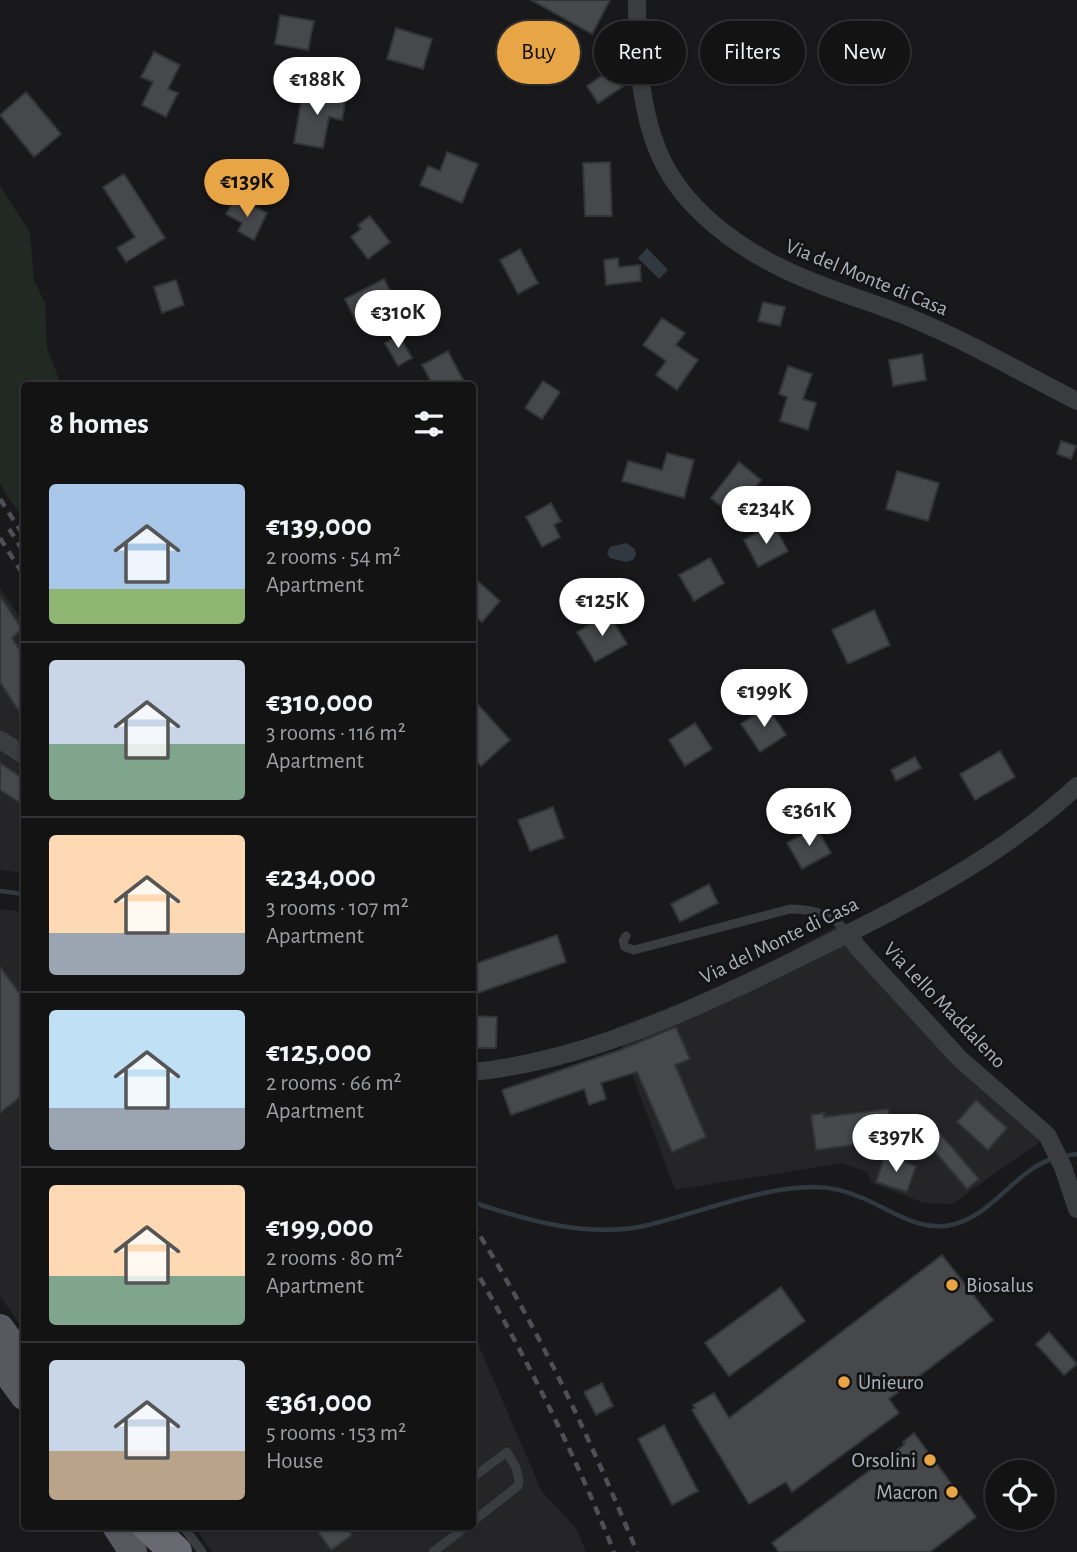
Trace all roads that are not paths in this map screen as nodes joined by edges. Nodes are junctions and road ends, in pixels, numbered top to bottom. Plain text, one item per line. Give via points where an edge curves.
1 (637, 0) edge
2 (1077, 401) edge
3 (0, 740) edge
4 (21, 753) edge
5 (1077, 786) edge
6 (848, 934) junction
7 (626, 936) dead end
8 (476, 1071) edge
9 (1077, 1209) edge
10 (0, 1328) edge
11 (21, 1357) edge
12 (0, 1363) edge
13 (21, 1392) edge
14 (476, 1475) edge
15 (476, 1516) edge
16 (119, 1530) edge
17 (145, 1530) edge
18 (152, 1530) edge
19 (186, 1530) edge
20 (462, 1530) edge
21 (133, 1552) edge
22 (159, 1552) edge
23 (176, 1552) edge
24 (202, 1552) edge
25 (433, 1552) edge

1 - 2 street, Via del Monte di Casa via 642,84 655,144 674,180 708,219 778,267 925,324
3 - 4 street
5 - 6 street, Via del Monte di Casa via 993,850
6 - 7 lane via 831,918 790,909 634,950 625,947
6 - 8 street, Via del Monte di Casa via 745,985 605,1042 537,1062
6 - 9 street, Via Lello Maddaleno via 954,1053 1042,1131 1063,1167
10 - 11 main road
12 - 13 main road
14 - 15 lane via 507,1452 519,1480 518,1486
16 - 21 main road
17 - 22 main road
18 - 23 highway
19 - 24 lane
20 - 25 lane

